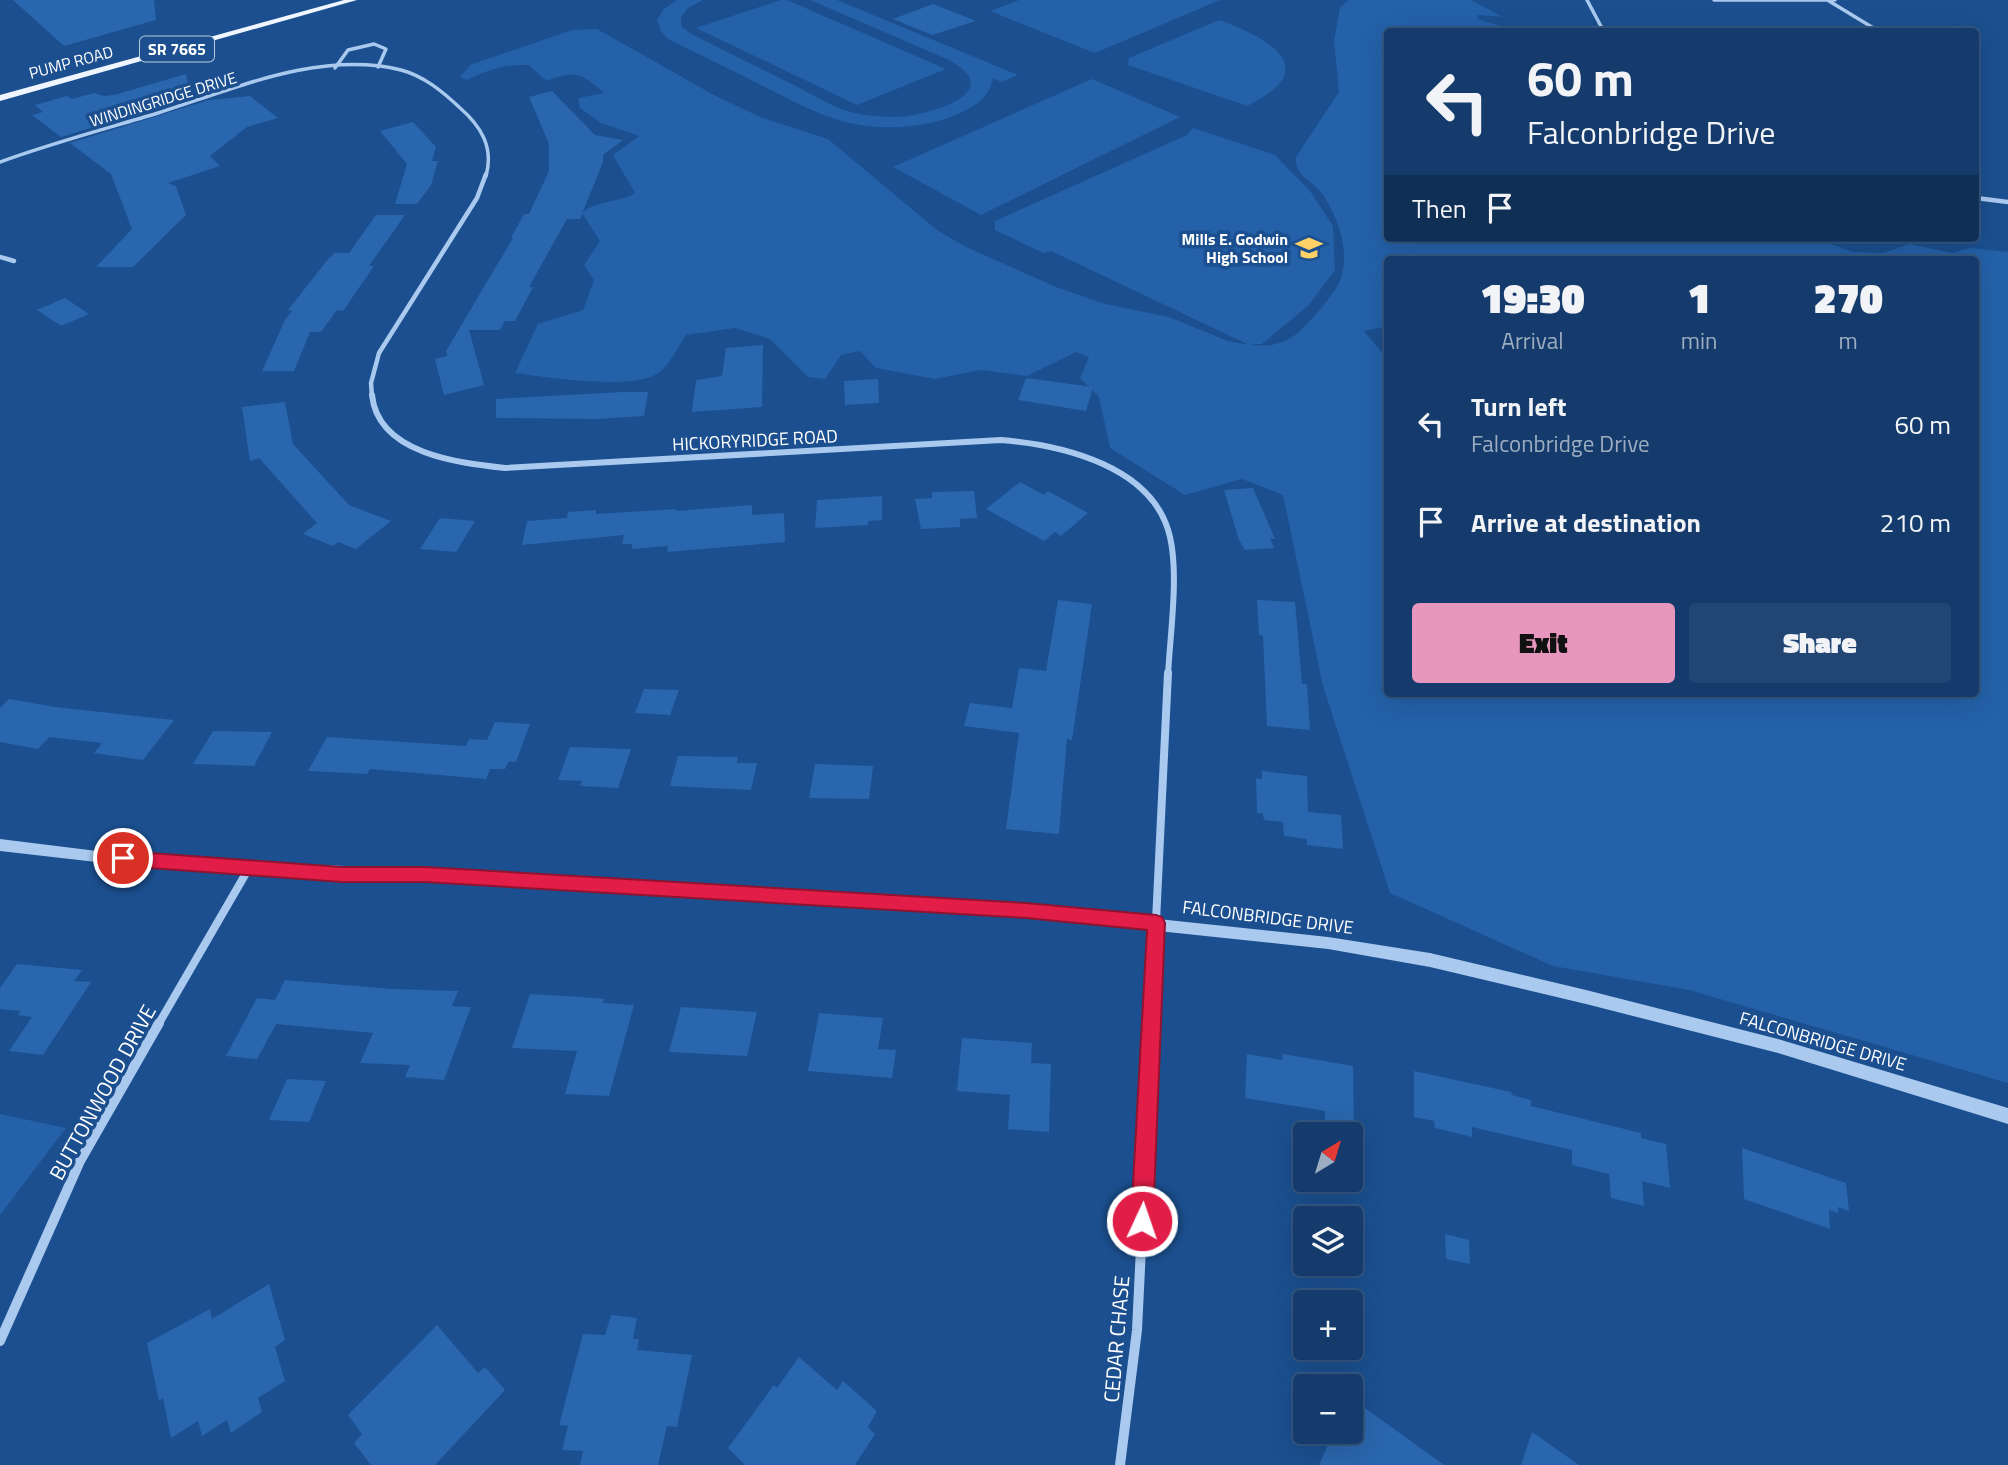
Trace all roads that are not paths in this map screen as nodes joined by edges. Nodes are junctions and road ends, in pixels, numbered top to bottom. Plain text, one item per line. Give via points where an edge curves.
1 (317, 0) edge
2 (353, 0) edge
3 (1587, 0) edge
4 (1714, 0) edge
5 (1835, 0) edge
6 (1829, 1) edge
7 (1602, 28) edge
8 (1873, 28) edge
9 (356, 67) joint
10 (379, 67) junction
11 (335, 68) junction
12 (0, 87) edge
13 (0, 98) edge
14 (0, 162) edge
15 (1979, 198) edge
16 (2008, 202) edge
17 (0, 257) edge
18 (13, 261) dead end
19 (0, 845) edge
20 (249, 868) junction
21 (1156, 923) junction
22 (2008, 1116) edge
23 (0, 1340) edge
24 (1120, 1465) edge

1 - 12 main road, PUMP ROAD / SR 7665
2 - 13 main road, PUMP ROAD / SR 7665
3 - 7 street
4 - 6 street
5 - 6 street
6 - 8 street
9 - 10 street, HICKORYRIDGE ROAD
9 - 11 street, WINDINGRIDGE DRIVE
10 - 11 street via 386,50 381,45 367,45 348,50
10 - 21 street, HICKORYRIDGE ROAD via 422,78 476,121 489,143 487,177 477,198 370,373 375,412 396,437 415,449 470,465 505,468 1001,440 1078,452 1101,461 1141,488 1161,513 1171,538 1173,572
11 - 14 street, WINDINGRIDGE DRIVE via 286,75
15 - 16 street
17 - 18 street
19 - 20 street, FALCONBRIDGE DRIVE
20 - 21 street, FALCONBRIDGE DRIVE via 1026,911
20 - 23 street, BUTTONWOOD DRIVE via 80,1161
21 - 22 street, FALCONBRIDGE DRIVE via 1328,943 1443,963 1778,1046
21 - 24 street, CEDAR CHASE via 1137,1330

